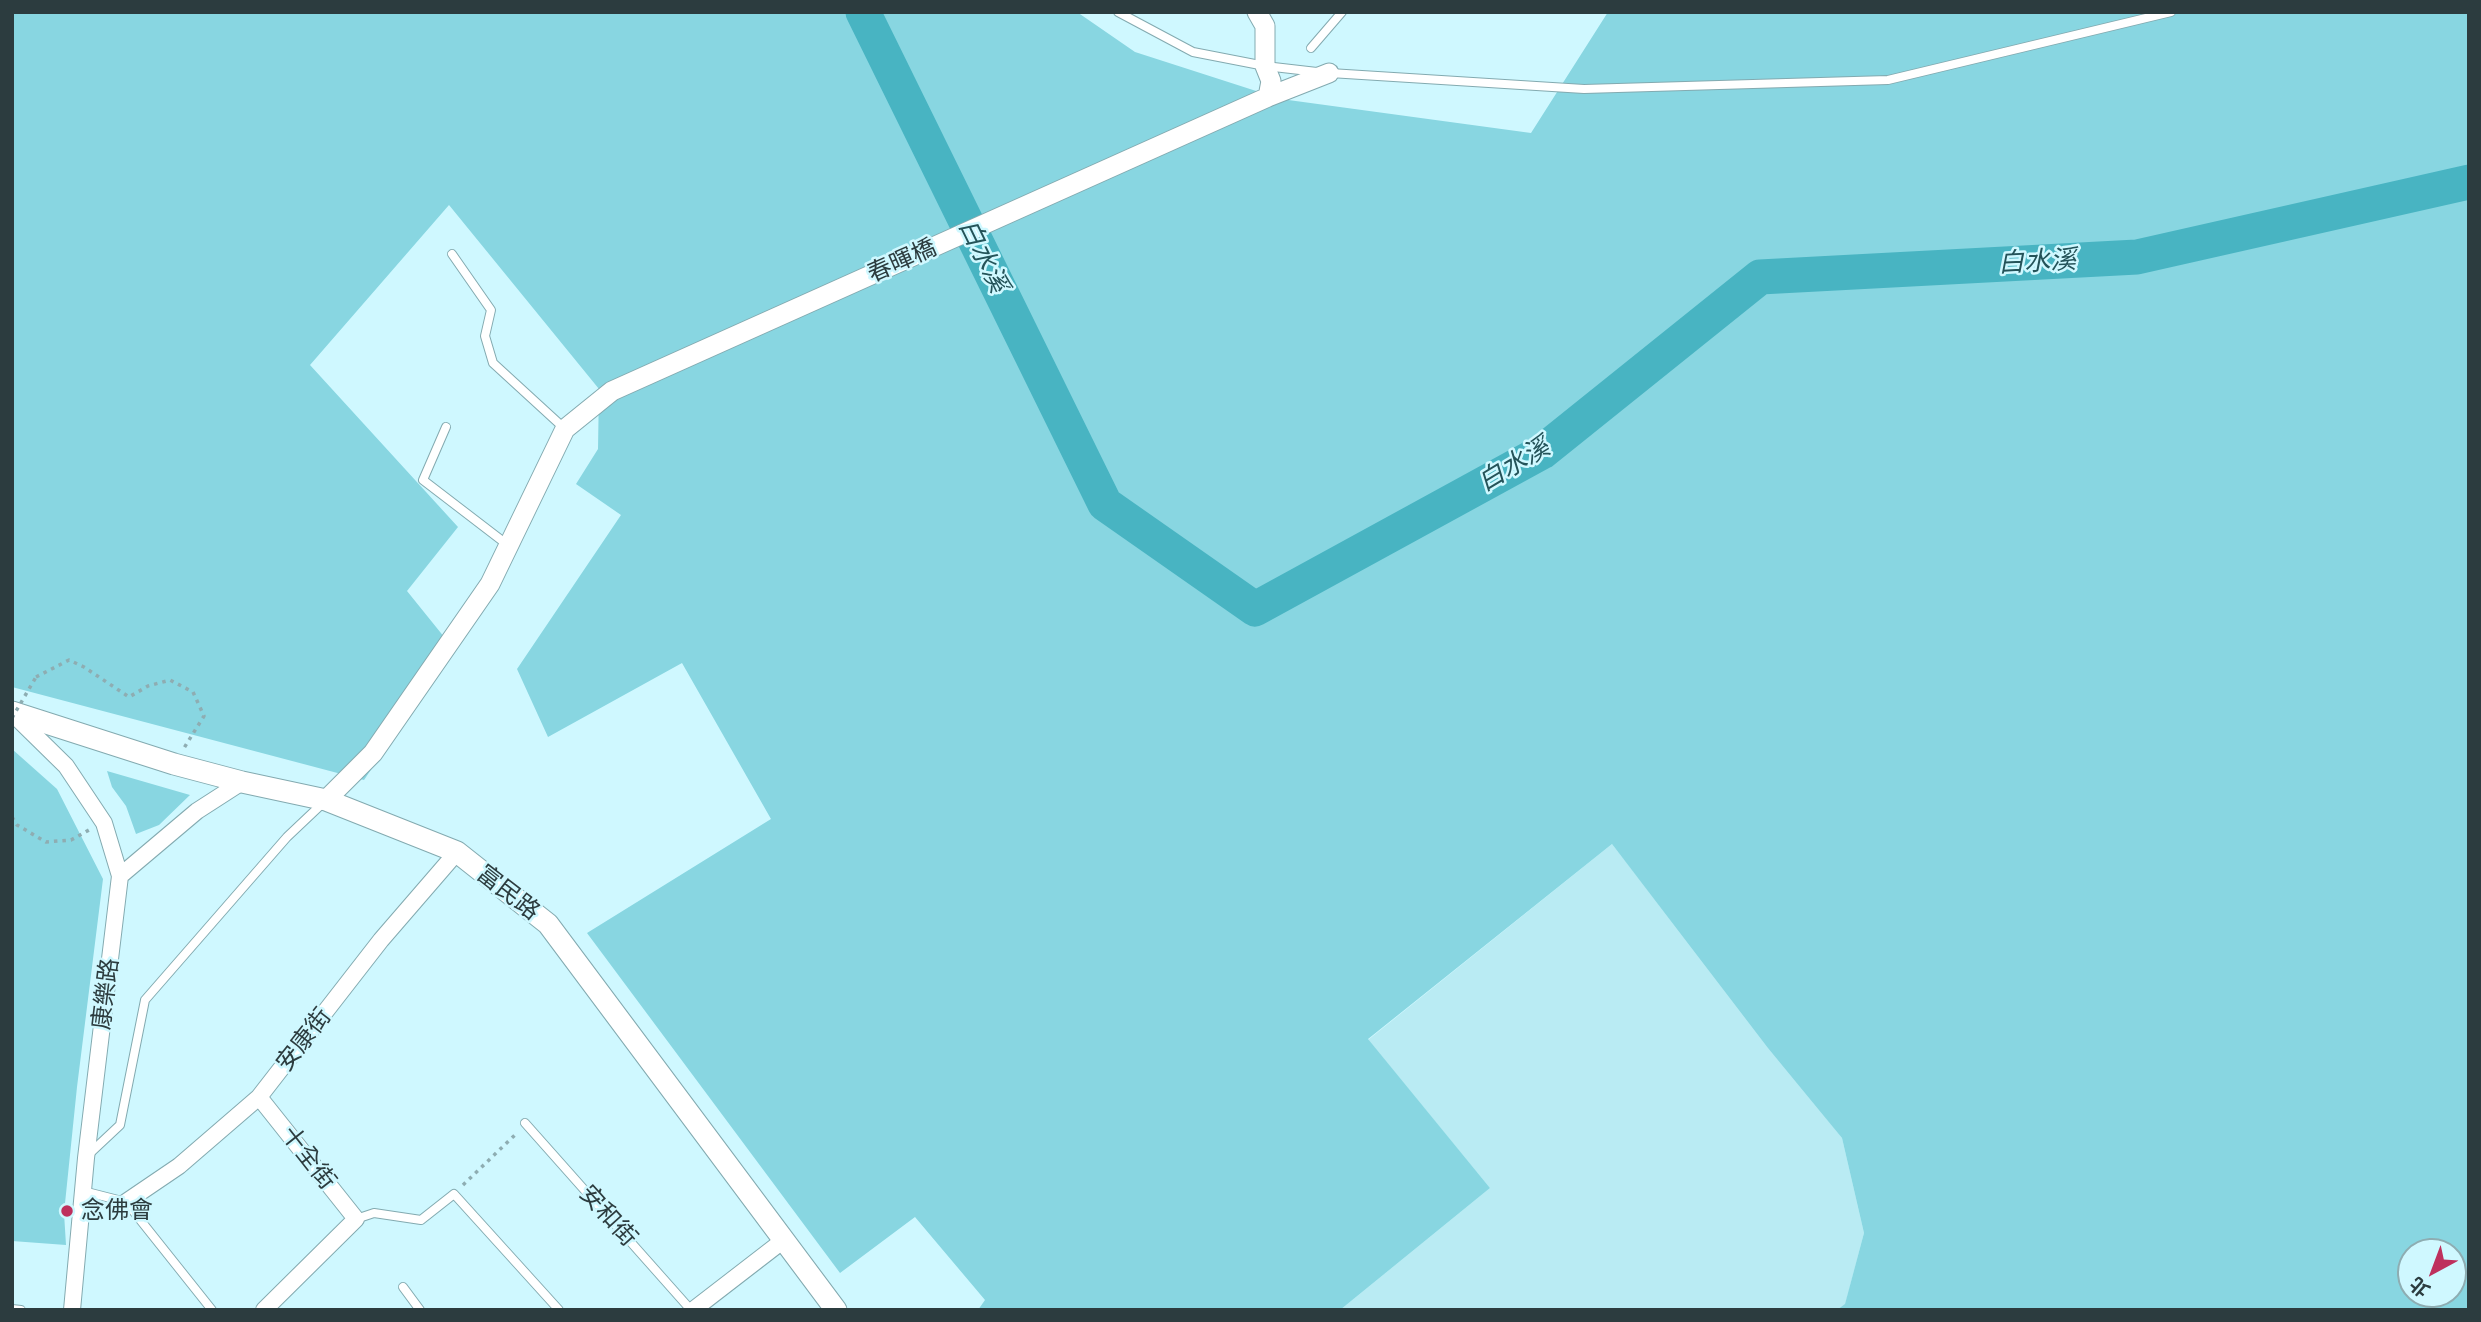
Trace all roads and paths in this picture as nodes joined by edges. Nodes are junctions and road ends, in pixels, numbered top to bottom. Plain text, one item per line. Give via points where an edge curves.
1 (1118, 12) edge
2 (1257, 12) edge
3 (1342, 12) edge
4 (2171, 12) edge
5 (1311, 48) dead end
6 (1265, 66) junction
7 (1329, 73) junction
8 (1268, 97) junction
9 (452, 254) dead end
10 (446, 427) dead end
11 (565, 429) junction
12 (509, 545) junction
13 (12, 714) edge
14 (174, 764) junction
15 (243, 782) junction
16 (326, 800) junction
17 (12, 817) edge
18 (104, 823) junction
19 (457, 852) junction
20 (120, 876) junction
21 (260, 1097) junction
22 (526, 1123) joint
23 (86, 1158) junction
24 (82, 1191) junction
25 (454, 1194) junction
26 (126, 1202) junction
27 (356, 1219) junction
28 (785, 1239) junction
29 (403, 1287) dead end
30 (12, 1308) edge
31 (21, 1310) edge
32 (72, 1310) edge
33 (212, 1310) edge
34 (264, 1310) edge
35 (421, 1310) edge
36 (559, 1310) edge
37 (692, 1310) edge
38 (836, 1310) edge

1 - 6 lane via 1193,52
2 - 6 street via 1265,26
3 - 5 lane
4 - 7 lane via 1888,80 1584,89
6 - 7 lane
6 - 8 street via 1271,81
7 - 8 street, 春暉橋
8 - 11 street, 春暉橋 via 612,391
9 - 11 lane via 491,310 485,336 493,363
10 - 12 lane via 423,480
11 - 12 street
12 - 16 street via 490,584 373,752
13 - 14 main road, 富民路
13 - 14 path, bridge via 36,677 69,660 129,697 170,680 193,692 204,716
13 - 18 street, 康樂路 via 66,766
14 - 15 main road, 富民路
15 - 16 main road, 富民路
15 - 20 street via 197,811
16 - 19 main road, 富民路
16 - 23 lane via 288,836 145,1000 120,1125
17 - 18 path via 16,825 46,842 71,839
18 - 20 street, 康樂路
19 - 21 street, 安康街 via 381,940
19 - 28 main road, 富民路 via 548,924
20 - 23 street, 康樂路
21 - 26 street, 安康街 via 179,1166
21 - 27 street, 十全街
22 - 25 path
22 - 37 lane, 安和街
23 - 24 street, 康樂路
24 - 26 lane
24 - 32 street, 康樂路
25 - 27 lane via 421,1220 374,1213
25 - 36 lane
26 - 33 lane
27 - 34 street
28 - 37 street
28 - 38 main road, 富民路
29 - 35 lane
30 - 31 lane

